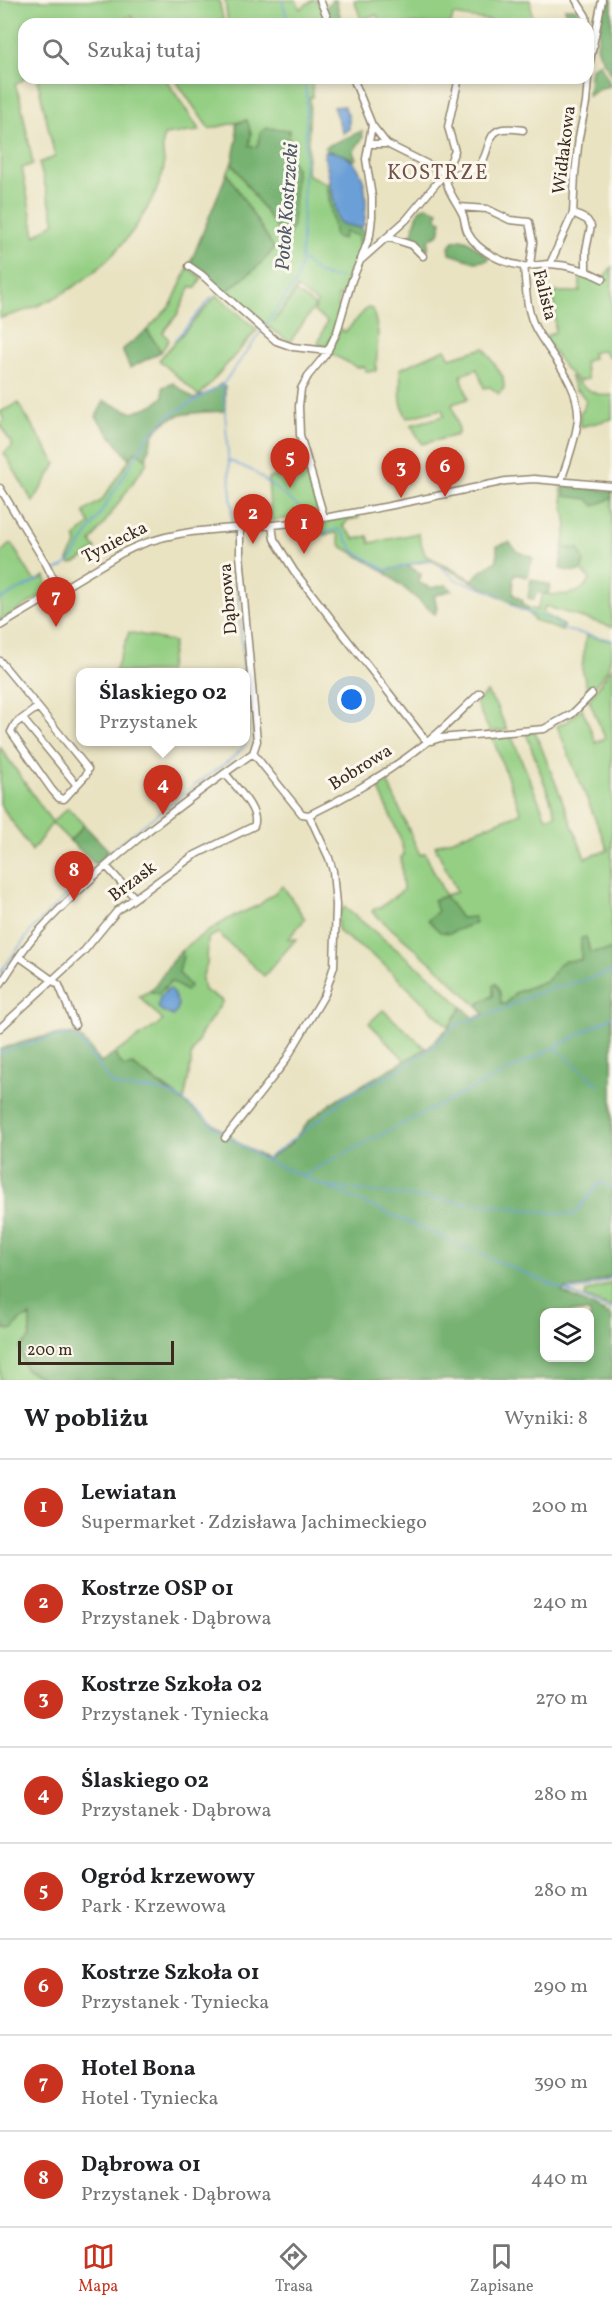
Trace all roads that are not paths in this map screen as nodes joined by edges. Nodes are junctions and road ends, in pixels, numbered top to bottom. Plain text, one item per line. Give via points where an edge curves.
1 (320, 0) edge
2 (576, 0) edge
3 (602, 0) edge
4 (328, 18) edge
5 (586, 18) edge
6 (595, 46) joint
7 (594, 49) edge
8 (355, 84) edge
9 (458, 84) edge
10 (588, 84) edge
11 (372, 125) junction
12 (523, 130) dead end
13 (369, 144) junction
14 (387, 144) junction
15 (445, 173) junction
16 (459, 207) junction
17 (573, 213) junction
18 (387, 237) junction
19 (423, 256) dead end
20 (360, 261) junction
21 (550, 264) junction
22 (189, 266) dead end
23 (527, 266) junction
24 (586, 270) junction
25 (603, 279) dead end
26 (328, 351) junction
27 (561, 482) junction
28 (612, 486) edge
29 (0, 488) edge
30 (324, 517) junction
31 (272, 525) junction
32 (234, 528) junction
33 (59, 590) junction
34 (0, 626) edge
35 (0, 661) edge
36 (480, 693) dead end
37 (592, 694) dead end
38 (38, 707) junction
39 (23, 719) junction
40 (426, 740) junction
41 (254, 753) junction
42 (225, 773) junction
43 (76, 784) junction
44 (309, 815) junction
45 (107, 867) junction
46 (135, 898) junction
47 (20, 957) junction
48 (54, 980) junction
49 (0, 985) edge
50 (75, 1025) dead end
51 (0, 1028) edge
52 (225, 1138) dead end

1 - 4 street
2 - 5 street
3 - 6 street, Widłakowa
6 - 7 street, Widłakowa
8 - 11 street
9 - 15 street via 448,127 455,150
10 - 17 street, Widłakowa
11 - 13 street
11 - 14 street
12 - 15 street via 497,131 489,139 485,160 476,168 466,173
13 - 14 street
13 - 20 street via 366,159 372,217
14 - 15 street
15 - 16 street, Falista via 446,184
15 - 18 street
16 - 23 street, Falista via 468,234 479,247 493,256
16 - 23 street via 487,209 529,222 533,242
17 - 21 street, Widłakowa
17 - 24 street via 588,220 591,226
18 - 19 street via 412,245
18 - 20 street
20 - 26 street
21 - 23 street
21 - 24 street
22 - 26 street via 283,345
23 - 27 street, Falista via 526,291 535,327 576,399 578,420
24 - 25 street
26 - 30 street via 301,389 299,406 300,435
27 - 28 street, Tyniecka
27 - 30 street, Tyniecka via 506,481
29 - 33 street
30 - 31 street, Tyniecka
31 - 32 street, Tyniecka
31 - 40 street via 278,547 308,590
32 - 33 street, Tyniecka via 152,539
32 - 41 street, Dąbrowa via 240,555 257,741
33 - 34 street, Tyniecka
35 - 38 street
36 - 40 street, Bobrowa
37 - 40 street, Bobrowa via 555,725
38 - 39 street
38 - 43 street via 87,766 88,771
39 - 43 street
39 - 43 street via 11,732 52,790 64,799
40 - 44 street, Bobrowa via 370,783
41 - 42 street
41 - 44 street via 302,814
42 - 45 street
42 - 46 street, Brzask via 255,813 254,826 193,856
44 - 52 street via 333,871 334,966 325,994 284,1063
45 - 46 street
45 - 47 street via 36,934
46 - 48 street, Brzask
47 - 48 street
47 - 49 street
48 - 50 street
48 - 51 street, Brzask

